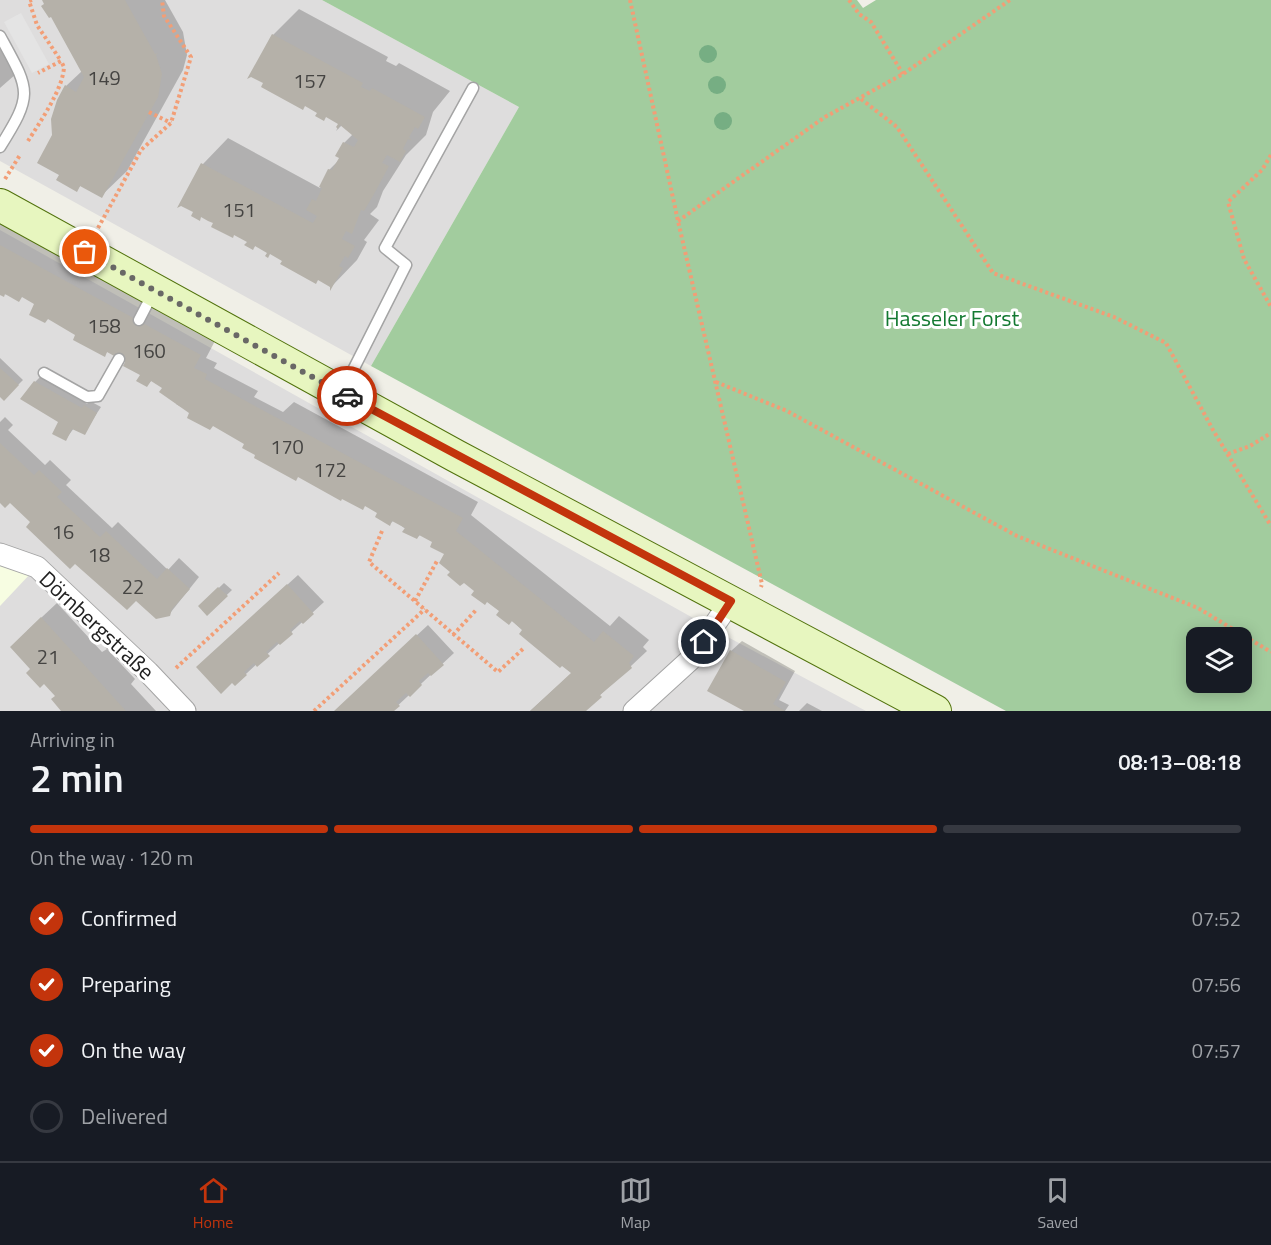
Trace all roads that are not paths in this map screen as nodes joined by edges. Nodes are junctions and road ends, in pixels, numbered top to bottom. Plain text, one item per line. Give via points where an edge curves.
1 (0, 36) edge
2 (473, 88) dead end
3 (0, 147) edge
4 (0, 205) edge
5 (155, 290) junction
6 (139, 320) dead end
7 (119, 359) dead end
8 (44, 373) dead end
9 (341, 393) junction
10 (0, 554) edge
11 (740, 606) junction
12 (185, 711) edge
13 (634, 711) edge
14 (935, 711) edge

1 - 3 lane via 24,81 26,98 20,116
2 - 9 lane via 385,248 406,265
4 - 5 main road
5 - 6 lane
5 - 9 main road
7 - 8 lane via 98,396 87,397
9 - 11 main road
10 - 12 street, Dörnbergstraße via 37,567
11 - 13 street via 690,660
11 - 14 main road

